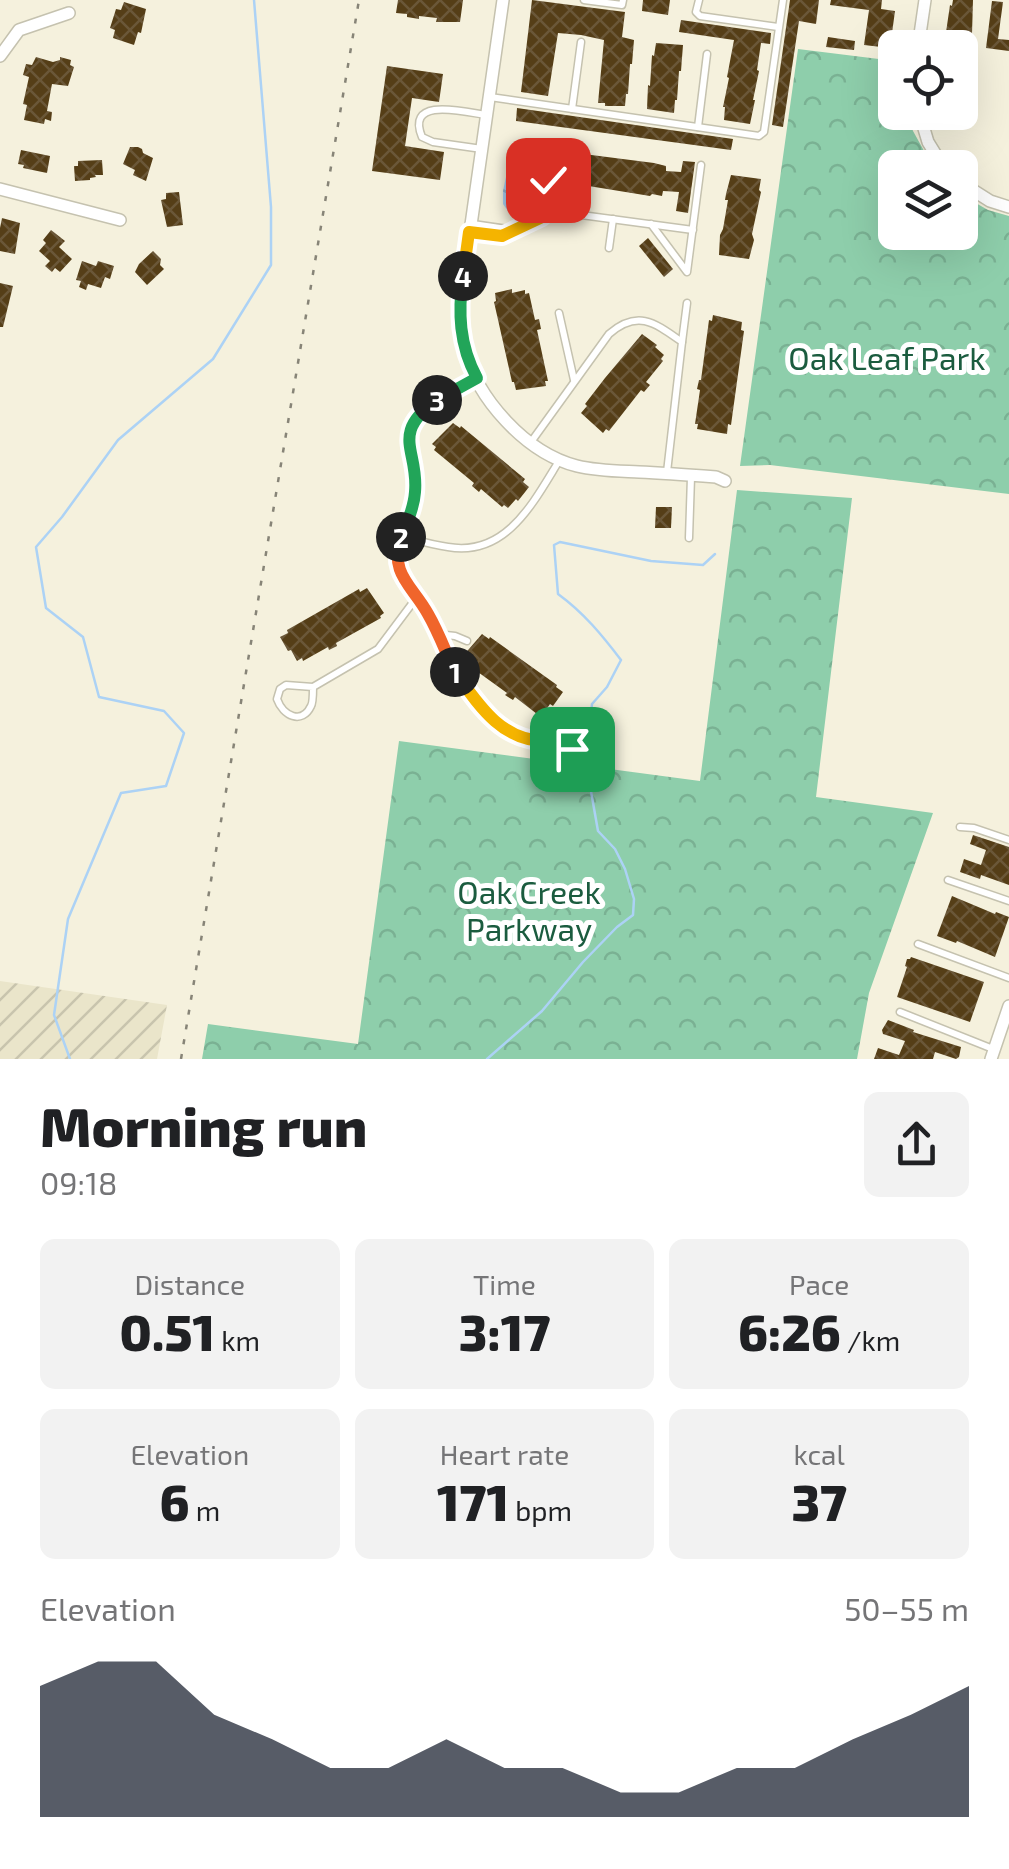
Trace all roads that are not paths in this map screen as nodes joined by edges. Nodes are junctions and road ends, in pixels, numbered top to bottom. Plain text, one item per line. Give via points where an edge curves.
1 (503, 0) edge
2 (585, 0) edge
3 (623, 0) edge
4 (698, 0) edge
5 (782, 0) edge
6 (925, 0) edge
7 (70, 14) dead end
8 (778, 27) junction
9 (921, 30) edge
10 (581, 42) dead end
11 (707, 54) dead end
12 (0, 56) edge
13 (490, 97) junction
14 (572, 109) junction
15 (487, 116) junction
16 (698, 128) junction
17 (482, 149) junction
18 (701, 165) dead end
19 (548, 180) dead end
20 (0, 189) edge
21 (978, 193) edge
22 (1009, 206) edge
23 (542, 217) junction
24 (613, 219) junction
25 (120, 220) dead end
26 (652, 224) junction
27 (470, 227) junction
28 (693, 230) junction
29 (609, 248) dead end
30 (687, 303) dead end
31 (559, 313) dead end
32 (682, 342) junction
33 (477, 378) junction
34 (574, 382) junction
35 (530, 443) junction
36 (560, 460) junction
37 (667, 474) junction
38 (691, 475) junction
39 (725, 481) dead end
40 (401, 536) junction
41 (689, 538) dead end
42 (416, 598) junction
43 (438, 634) junction
44 (467, 641) dead end
45 (313, 687) junction
46 (545, 741) junction
47 (960, 827) dead end
48 (1009, 840) edge
49 (948, 880) dead end
50 (1009, 901) edge
51 (918, 944) dead end
52 (1009, 978) edge
53 (1008, 1009) edge
54 (900, 1012) dead end
55 (992, 1054) edge

1 - 13 street
2 - 3 lane
4 - 8 lane via 700,16
5 - 8 lane
6 - 9 street
7 - 12 street via 19,30
8 - 16 lane via 764,132
10 - 14 lane
11 - 16 lane
13 - 14 lane
13 - 15 street
14 - 16 lane
15 - 17 street
15 - 17 lane via 428,110 418,128 432,142
17 - 27 street
18 - 28 lane
19 - 23 lane
20 - 25 street
21 - 22 street
23 - 24 lane via 558,212
23 - 27 lane via 516,231
24 - 26 lane
24 - 29 lane
26 - 28 lane
26 - 28 lane via 687,272
27 - 33 street via 460,325
30 - 32 lane
31 - 34 lane
32 - 34 lane via 656,323 630,320 609,334
32 - 37 lane
33 - 35 street
33 - 40 lane via 429,406 410,431 416,494
34 - 35 lane
35 - 36 street
36 - 37 street
36 - 40 lane via 530,507 491,544 448,548
37 - 38 street
38 - 39 street
38 - 41 lane
40 - 42 lane via 396,558
42 - 43 lane
42 - 45 lane via 378,649
43 - 44 lane
43 - 46 lane via 454,670 492,720
45 - 45 lane via 312,706 303,714 282,710 280,689
46 - 46 lane via 566,752 579,732 571,721 556,719
47 - 48 lane
49 - 50 lane
51 - 52 lane
53 - 55 street
54 - 55 lane

